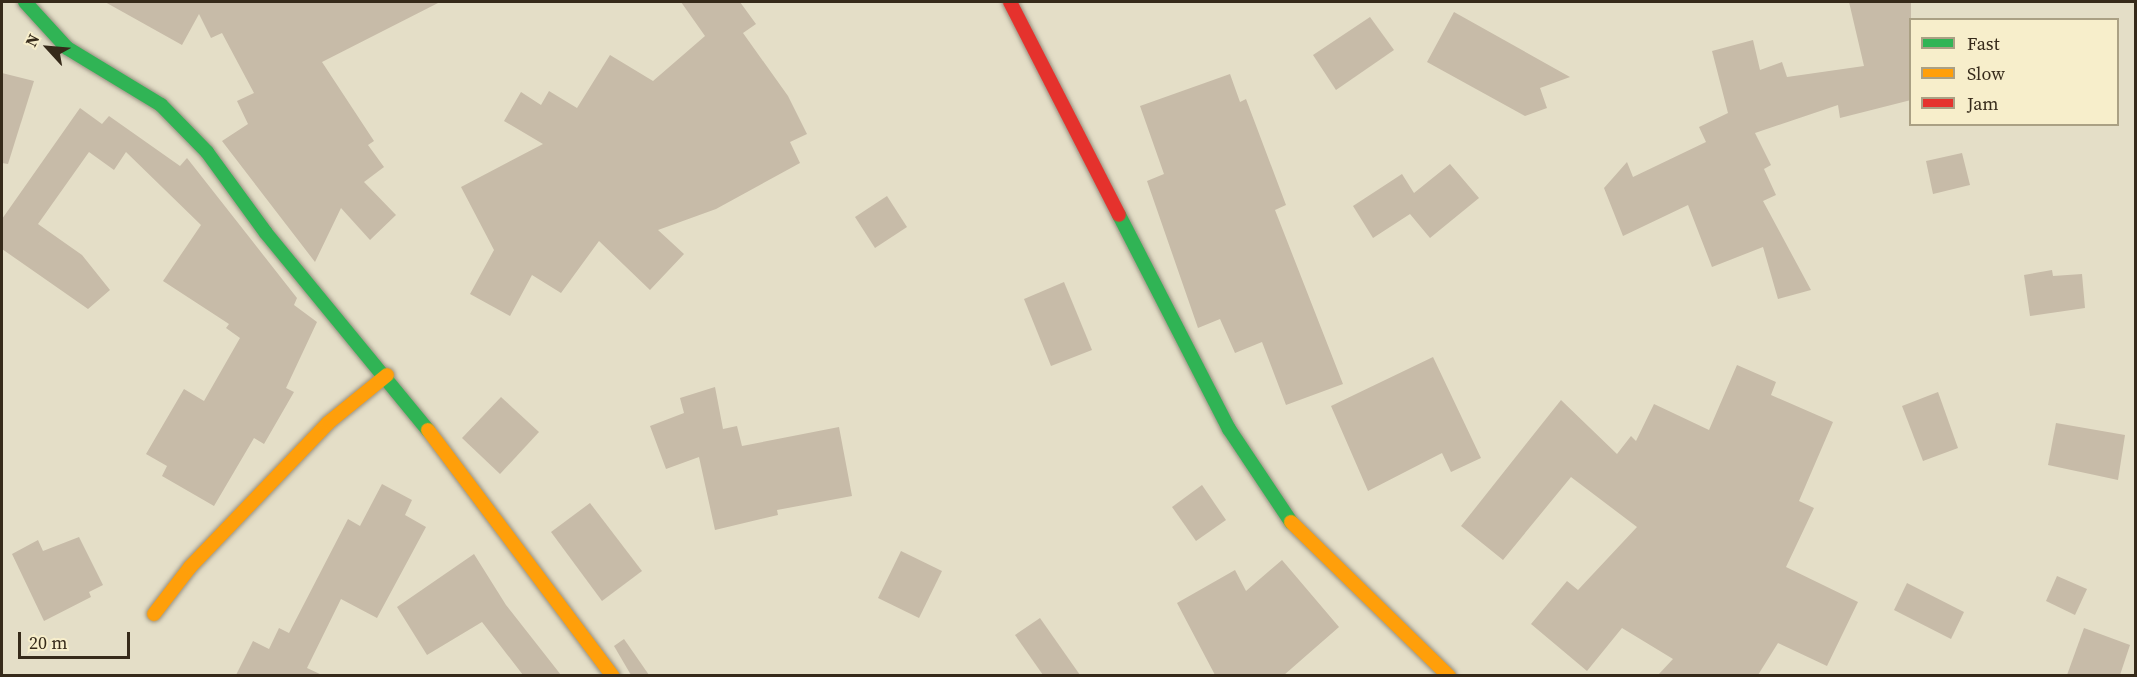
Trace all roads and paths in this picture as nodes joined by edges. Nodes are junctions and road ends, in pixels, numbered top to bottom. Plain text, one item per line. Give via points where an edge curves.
1 (25, 2) edge
2 (1010, 2) edge
3 (387, 375) junction
4 (154, 614) dead end
5 (613, 675) edge
6 (1449, 675) edge

1 - 3 street via 67,48 161,105 184,126 266,233
2 - 6 street via 1229,429 1297,531
3 - 4 street via 328,423 190,567
3 - 5 street

